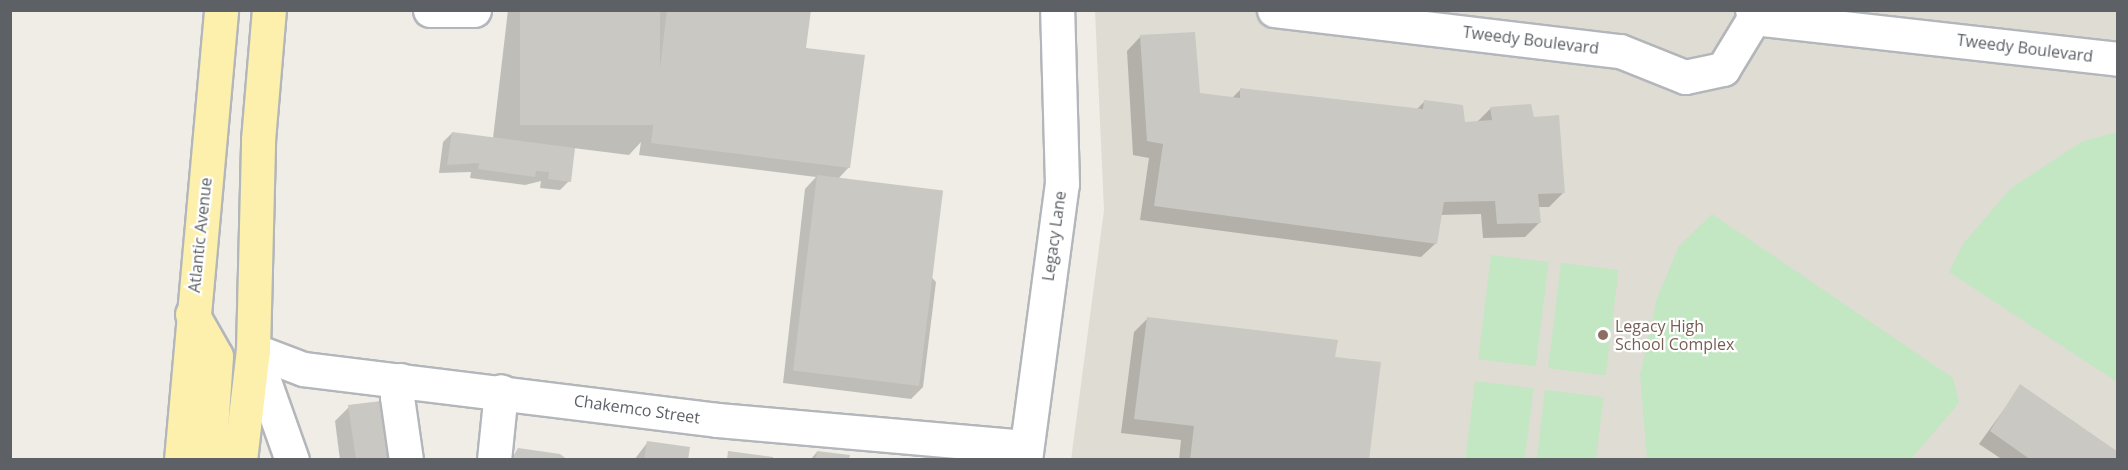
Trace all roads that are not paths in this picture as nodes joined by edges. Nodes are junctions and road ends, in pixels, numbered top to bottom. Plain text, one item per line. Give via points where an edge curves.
1 (221, 10) edge
2 (269, 10) edge
3 (430, 10) edge
4 (474, 10) edge
5 (1057, 10) edge
6 (1274, 10) edge
7 (1753, 14) edge
8 (2118, 59) edge
9 (192, 315) junction
10 (253, 350) junction
11 (400, 380) junction
12 (501, 391) junction
13 (1025, 453) edge
14 (182, 459) edge
15 (209, 459) edge
16 (240, 459) edge
17 (292, 459) edge
18 (406, 459) edge
19 (494, 459) edge

1 - 9 main road, Atlantic Avenue
2 - 10 main road via 258,140
3 - 4 street
5 - 13 street, Legacy Lane via 1062,184
6 - 7 street, Tweedy Boulevard via 1620,51 1685,77 1723,69
7 - 8 street, Tweedy Boulevard
9 - 14 main road, Atlantic Avenue
9 - 15 main road via 216,356
10 - 11 street, Chakemco Street via 297,368
10 - 16 main road
10 - 17 street
11 - 12 street, Chakemco Street
11 - 18 street via 397,397
12 - 13 street, Chakemco Street via 717,420
12 - 19 street

